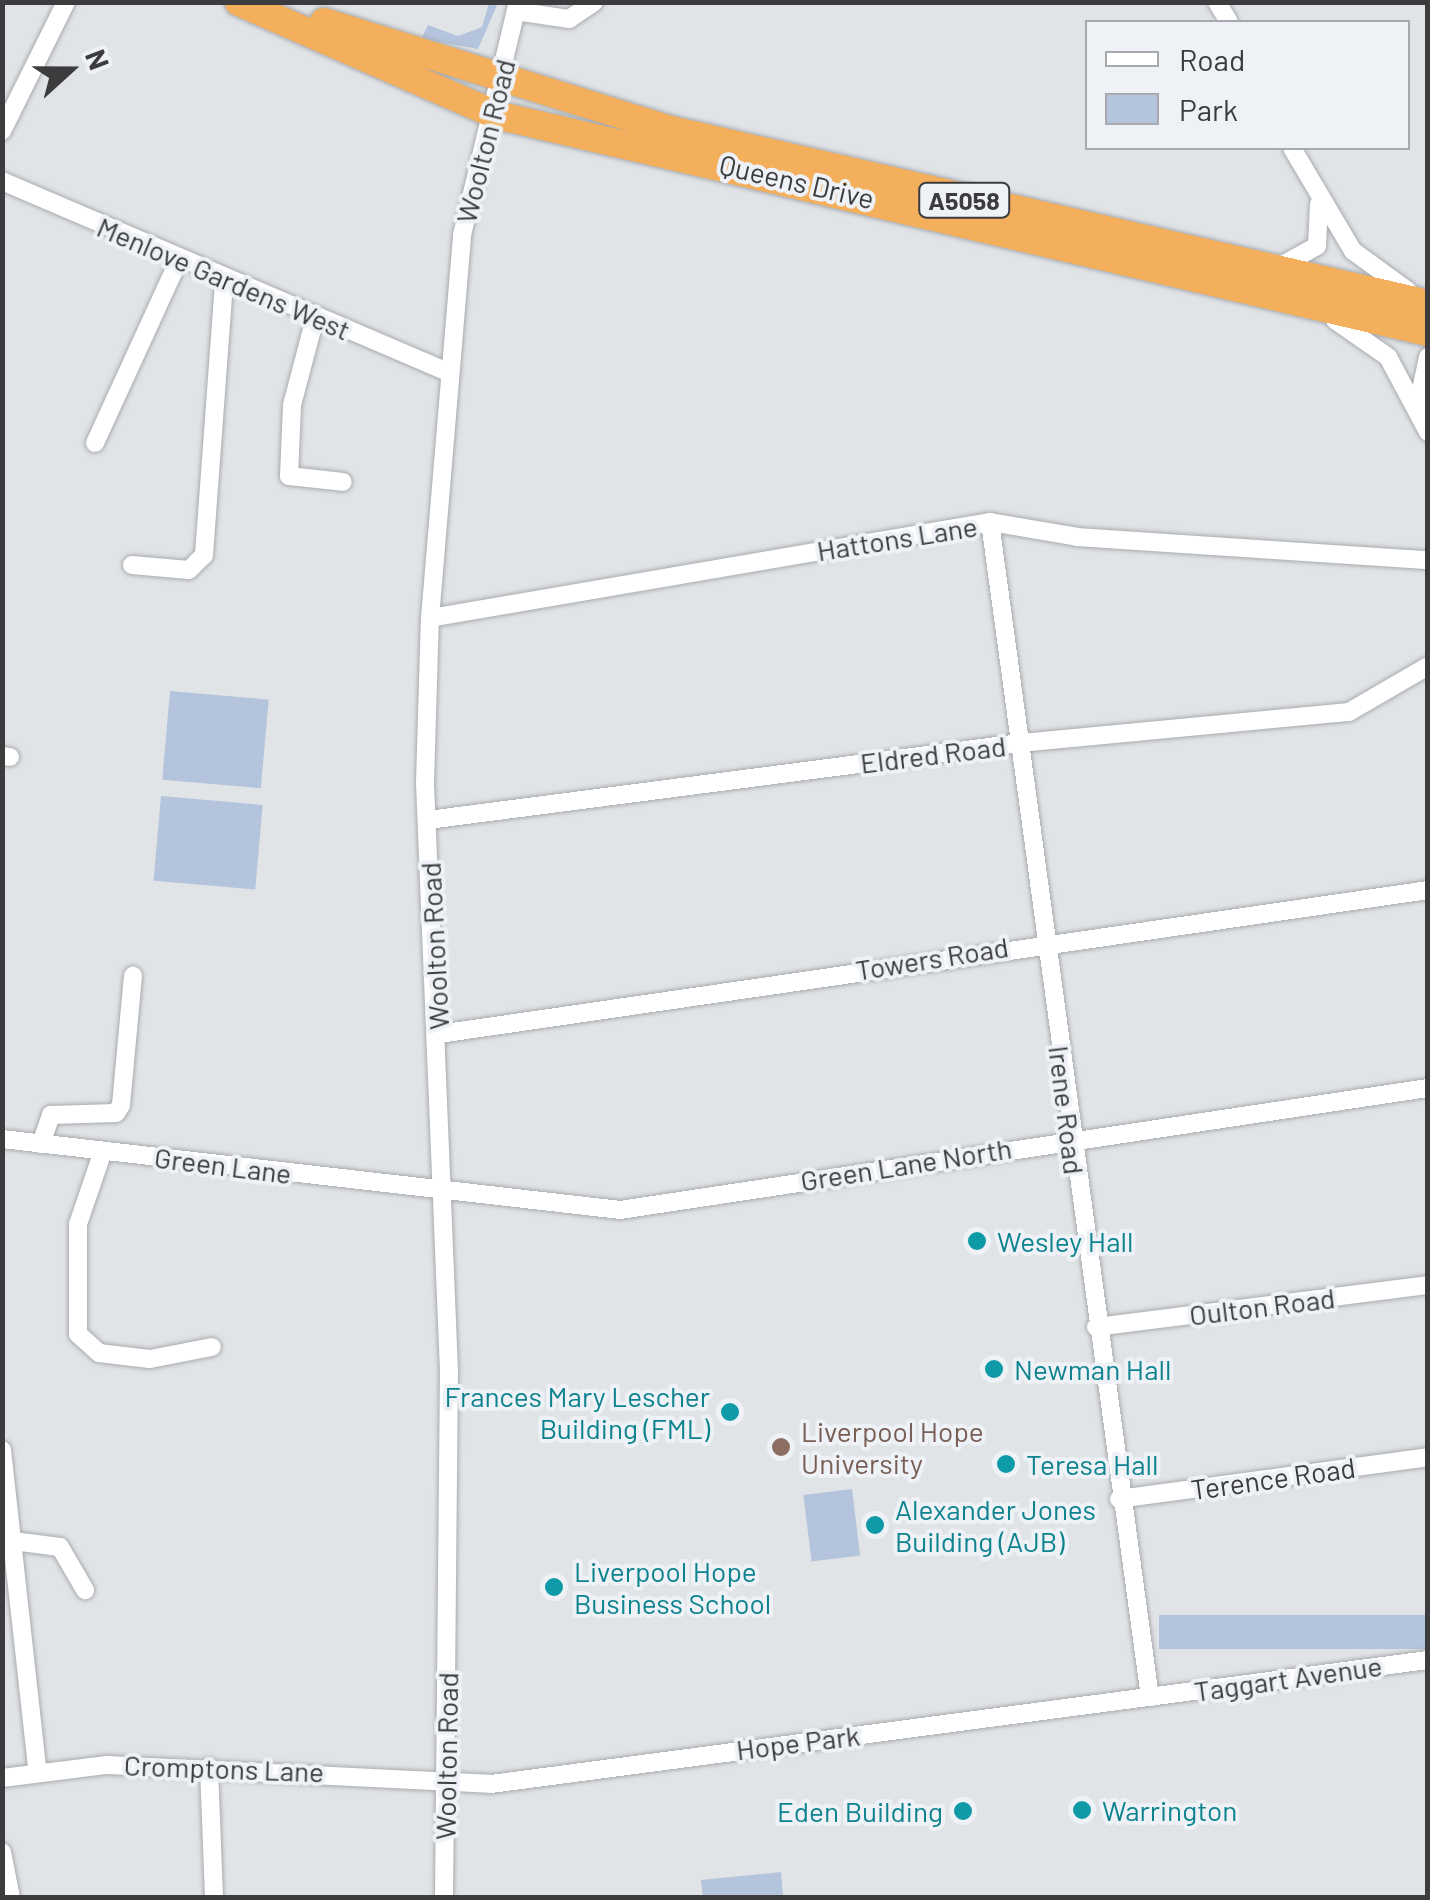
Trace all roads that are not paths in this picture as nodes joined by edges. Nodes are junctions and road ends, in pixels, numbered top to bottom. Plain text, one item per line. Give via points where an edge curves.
1 (66, 2) edge
2 (239, 2) edge
3 (276, 2) edge
4 (594, 2) edge
5 (516, 7) edge
6 (502, 84) junction
7 (496, 116) junction
8 (2, 131) edge
9 (1293, 150) edge
10 (2, 181) edge
11 (1320, 203) junction
12 (178, 262) junction
13 (1270, 268) junction
14 (224, 281) junction
15 (1428, 302) edge
16 (1300, 303) junction
17 (314, 318) junction
18 (1428, 332) edge
19 (1428, 357) edge
20 (446, 371) junction
21 (1418, 409) junction
22 (1428, 432) edge
23 (94, 443) dead end
24 (343, 482) dead end
25 (990, 522) junction
26 (1428, 560) edge
27 (132, 565) dead end
28 (430, 618) junction
29 (1428, 666) edge
30 (1020, 743) junction
31 (428, 820) junction
32 (1428, 890) edge
33 (1046, 940) junction
34 (133, 976) dead end
35 (439, 1034) junction
36 (1428, 1088) edge
37 (1070, 1138) junction
38 (2, 1139) edge
39 (41, 1144) junction
40 (103, 1151) junction
41 (444, 1192) junction
42 (1428, 1285) edge
43 (1096, 1327) junction
44 (212, 1346) dead end
45 (2, 1450) edge
46 (1428, 1457) edge
47 (1119, 1499) junction
48 (13, 1542) junction
49 (85, 1590) dead end
50 (1428, 1660) edge
51 (1150, 1697) junction
52 (209, 1767) junction
53 (36, 1770) junction
54 (2, 1778) edge
55 (446, 1784) junction
56 (2, 1852) edge
57 (11, 1898) edge
58 (214, 1898) edge
59 (444, 1898) edge

1 - 8 street
2 - 7 highway, Queens Drive / A5058
3 - 6 highway, Queens Drive / A5058
4 - 5 street via 569,19
5 - 6 street, Woolton Road
6 - 7 street, Woolton Road
6 - 13 highway, Queens Drive / A5058
7 - 16 highway, Queens Drive / A5058
7 - 20 street, Woolton Road via 462,235
9 - 11 street
10 - 12 street, Menlove Gardens West
11 - 13 street via 1317,246 1294,265
11 - 15 street via 1369,267
12 - 14 street, Menlove Gardens West
12 - 23 street
13 - 15 highway, Queens Drive / A5058
14 - 17 street, Menlove Gardens West
14 - 27 street via 204,555 189,570
16 - 18 highway, Queens Drive / A5058
16 - 21 street via 1379,347
17 - 20 street, Menlove Gardens West
17 - 24 street via 292,405 289,476
19 - 21 street
20 - 28 street, Woolton Road
21 - 22 street
25 - 26 street, Hattons Lane via 1078,537
25 - 28 street, Hattons Lane
25 - 30 street, Irene Road
28 - 31 street, Woolton Road
29 - 30 street, Eldred Road via 1349,712
30 - 31 street, Eldred Road
30 - 33 street, Irene Road
31 - 35 street, Woolton Road
32 - 33 street, Towers Road
33 - 35 street, Towers Road
33 - 37 street, Irene Road
34 - 39 street via 122,1105 116,1113 51,1115
35 - 41 street, Woolton Road
36 - 37 street, Green Lane North
37 - 41 street, Green Lane North via 620,1210
37 - 43 street, Irene Road
38 - 39 street, Green Lane
39 - 40 street, Green Lane
40 - 41 street, Green Lane
40 - 44 street via 78,1224 78,1334 99,1353 150,1359
41 - 55 street, Woolton Road
42 - 43 street, Oulton Road
43 - 47 street, Irene Road
45 - 48 street
46 - 47 street, Terence Road
47 - 51 street, Irene Road
48 - 49 street via 60,1547
48 - 53 street
50 - 51 street, Taggart Avenue
51 - 55 street, Hope Park
52 - 53 street, Cromptons Lane
52 - 55 street, Cromptons Lane
52 - 58 street
53 - 54 street, Cromptons Lane
55 - 59 street, Woolton Road
56 - 57 street

